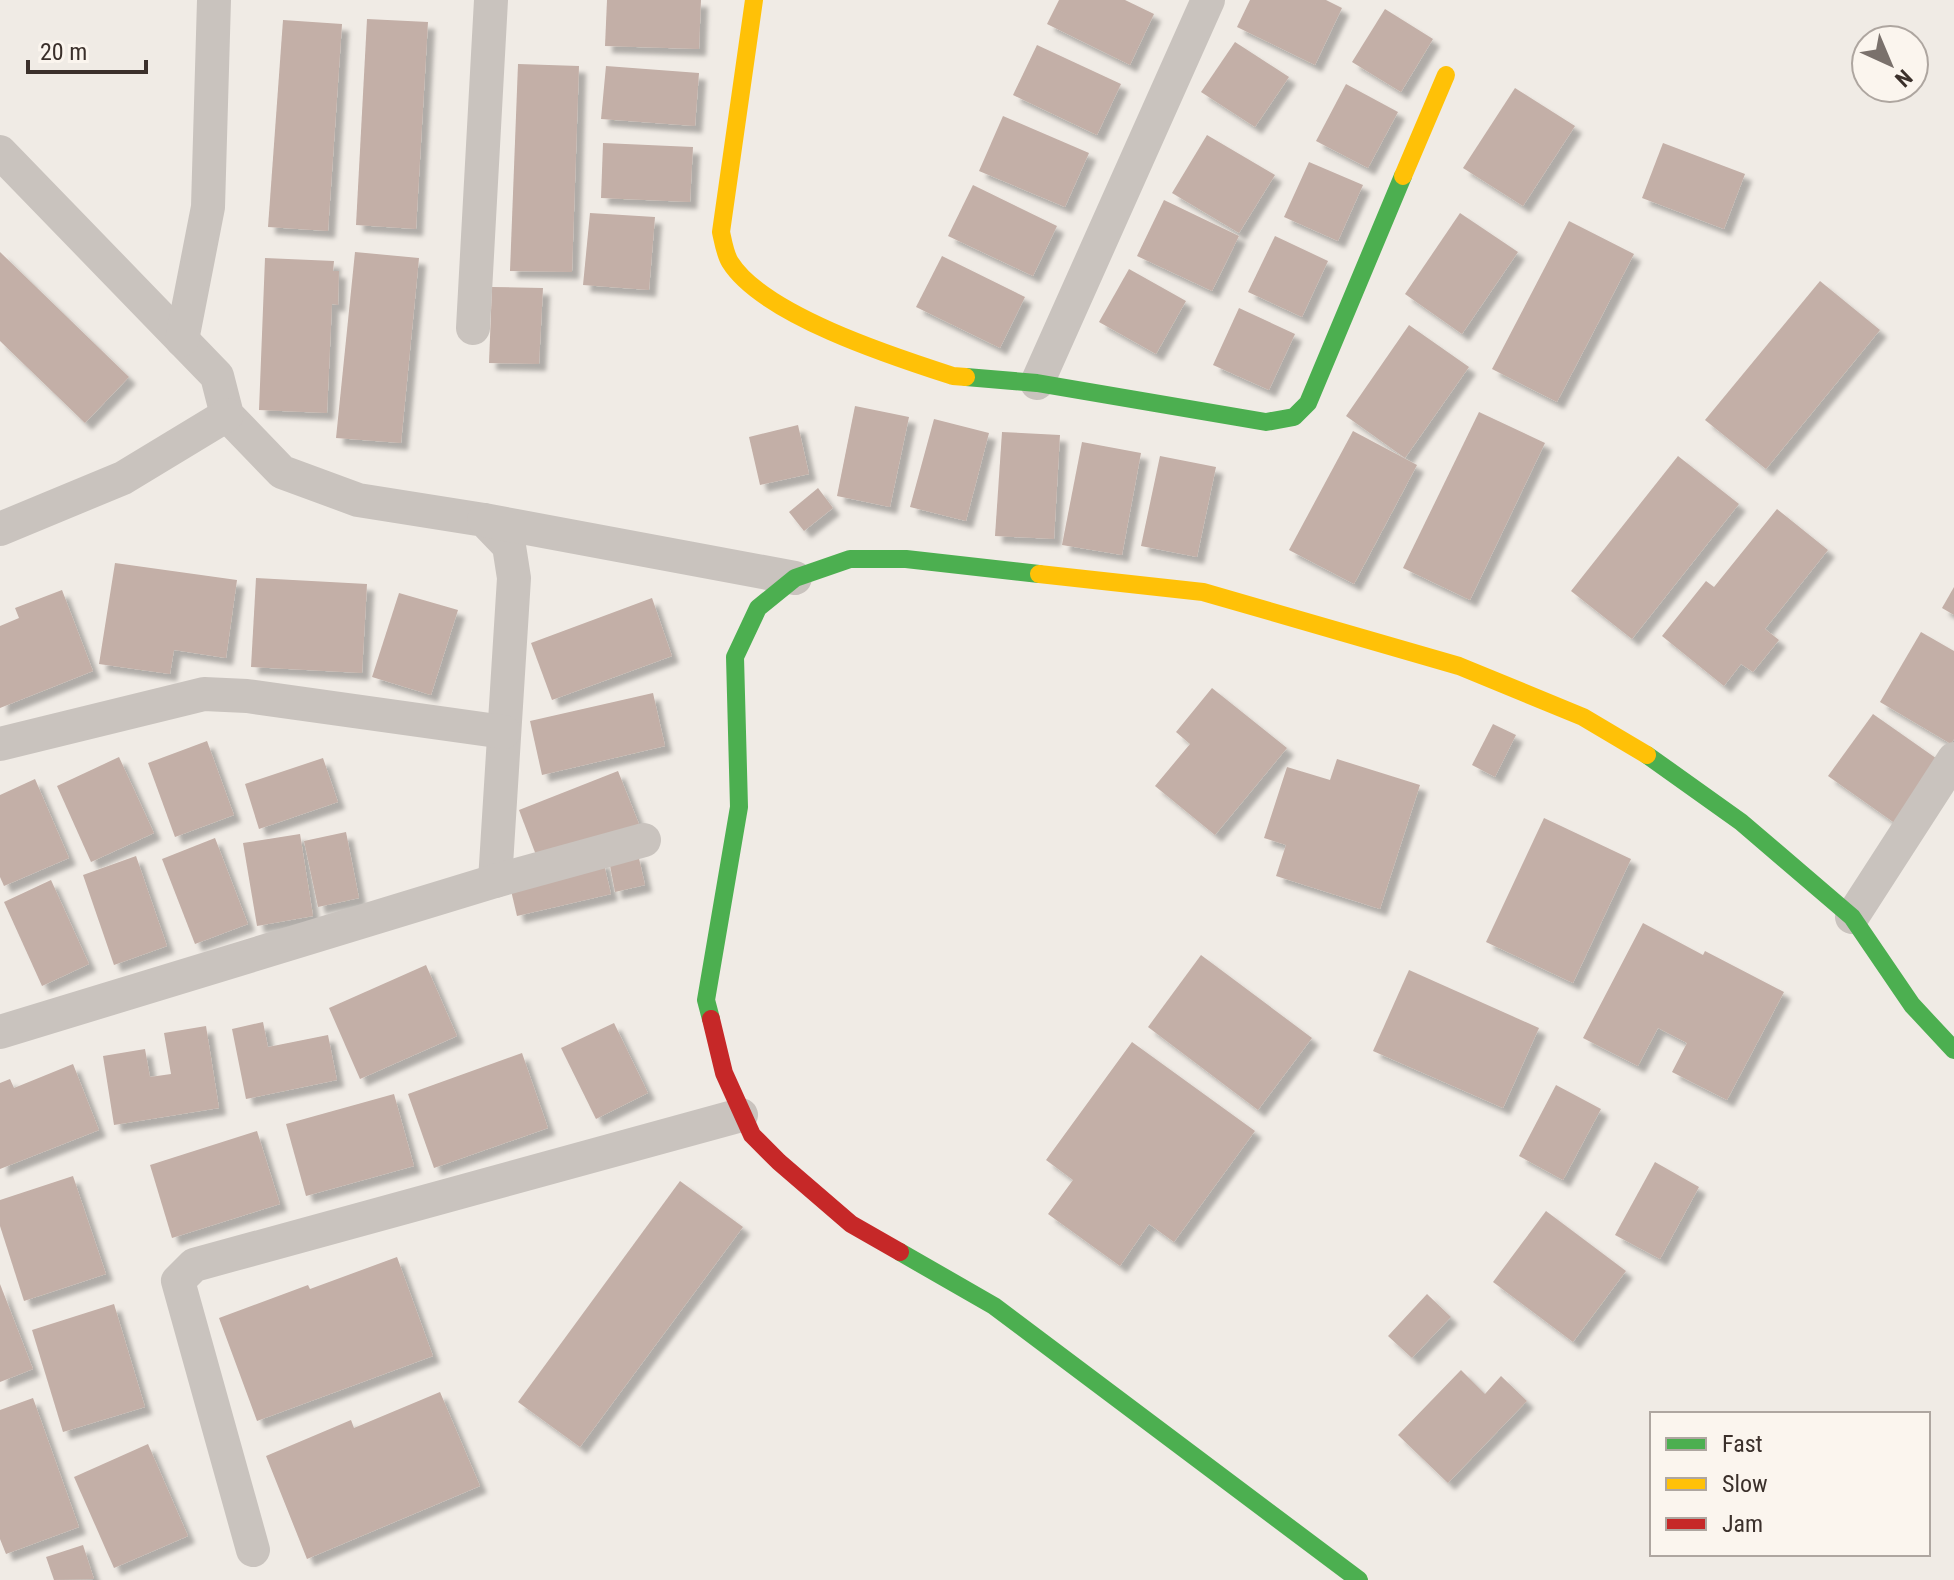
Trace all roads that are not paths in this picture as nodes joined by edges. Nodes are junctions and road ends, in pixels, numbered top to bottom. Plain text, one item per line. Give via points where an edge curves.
1 (214, 0) edge
2 (491, 0) edge
3 (754, 0) edge
4 (1208, 0) edge
5 (1446, 75) dead end
6 (0, 152) edge
7 (473, 328) dead end
8 (182, 340) junction
9 (1037, 383) junction
10 (227, 415) junction
11 (484, 520) junction
12 (0, 529) edge
13 (795, 578) junction
14 (504, 732) junction
15 (0, 744) edge
16 (1954, 759) edge
17 (644, 840) dead end
18 (495, 881) junction
19 (1852, 917) junction
20 (0, 1032) edge
21 (1954, 1050) edge
22 (741, 1115) junction
23 (253, 1550) dead end
24 (1359, 1580) edge

1 - 8 street via 208,207
2 - 7 street
3 - 9 street via 721,232 729,261 762,295 864,347 953,376
4 - 9 street
5 - 9 street via 1308,403 1294,417 1266,422
6 - 8 street
8 - 10 street via 217,376
10 - 11 street via 282,472 358,500
10 - 12 street via 123,478
11 - 13 street
11 - 14 street via 509,546 514,578
13 - 19 street via 850,559 906,559 1203,592 1459,666 1583,717 1641,750 1741,822
13 - 22 street via 758,608 735,657 739,807 706,1000 724,1073
14 - 15 street via 204,694
14 - 18 street
16 - 19 street
17 - 18 street
18 - 20 street
19 - 21 street via 1912,1005
22 - 23 street via 194,1265 178,1281
22 - 24 street via 752,1135 779,1162 851,1224 994,1306

